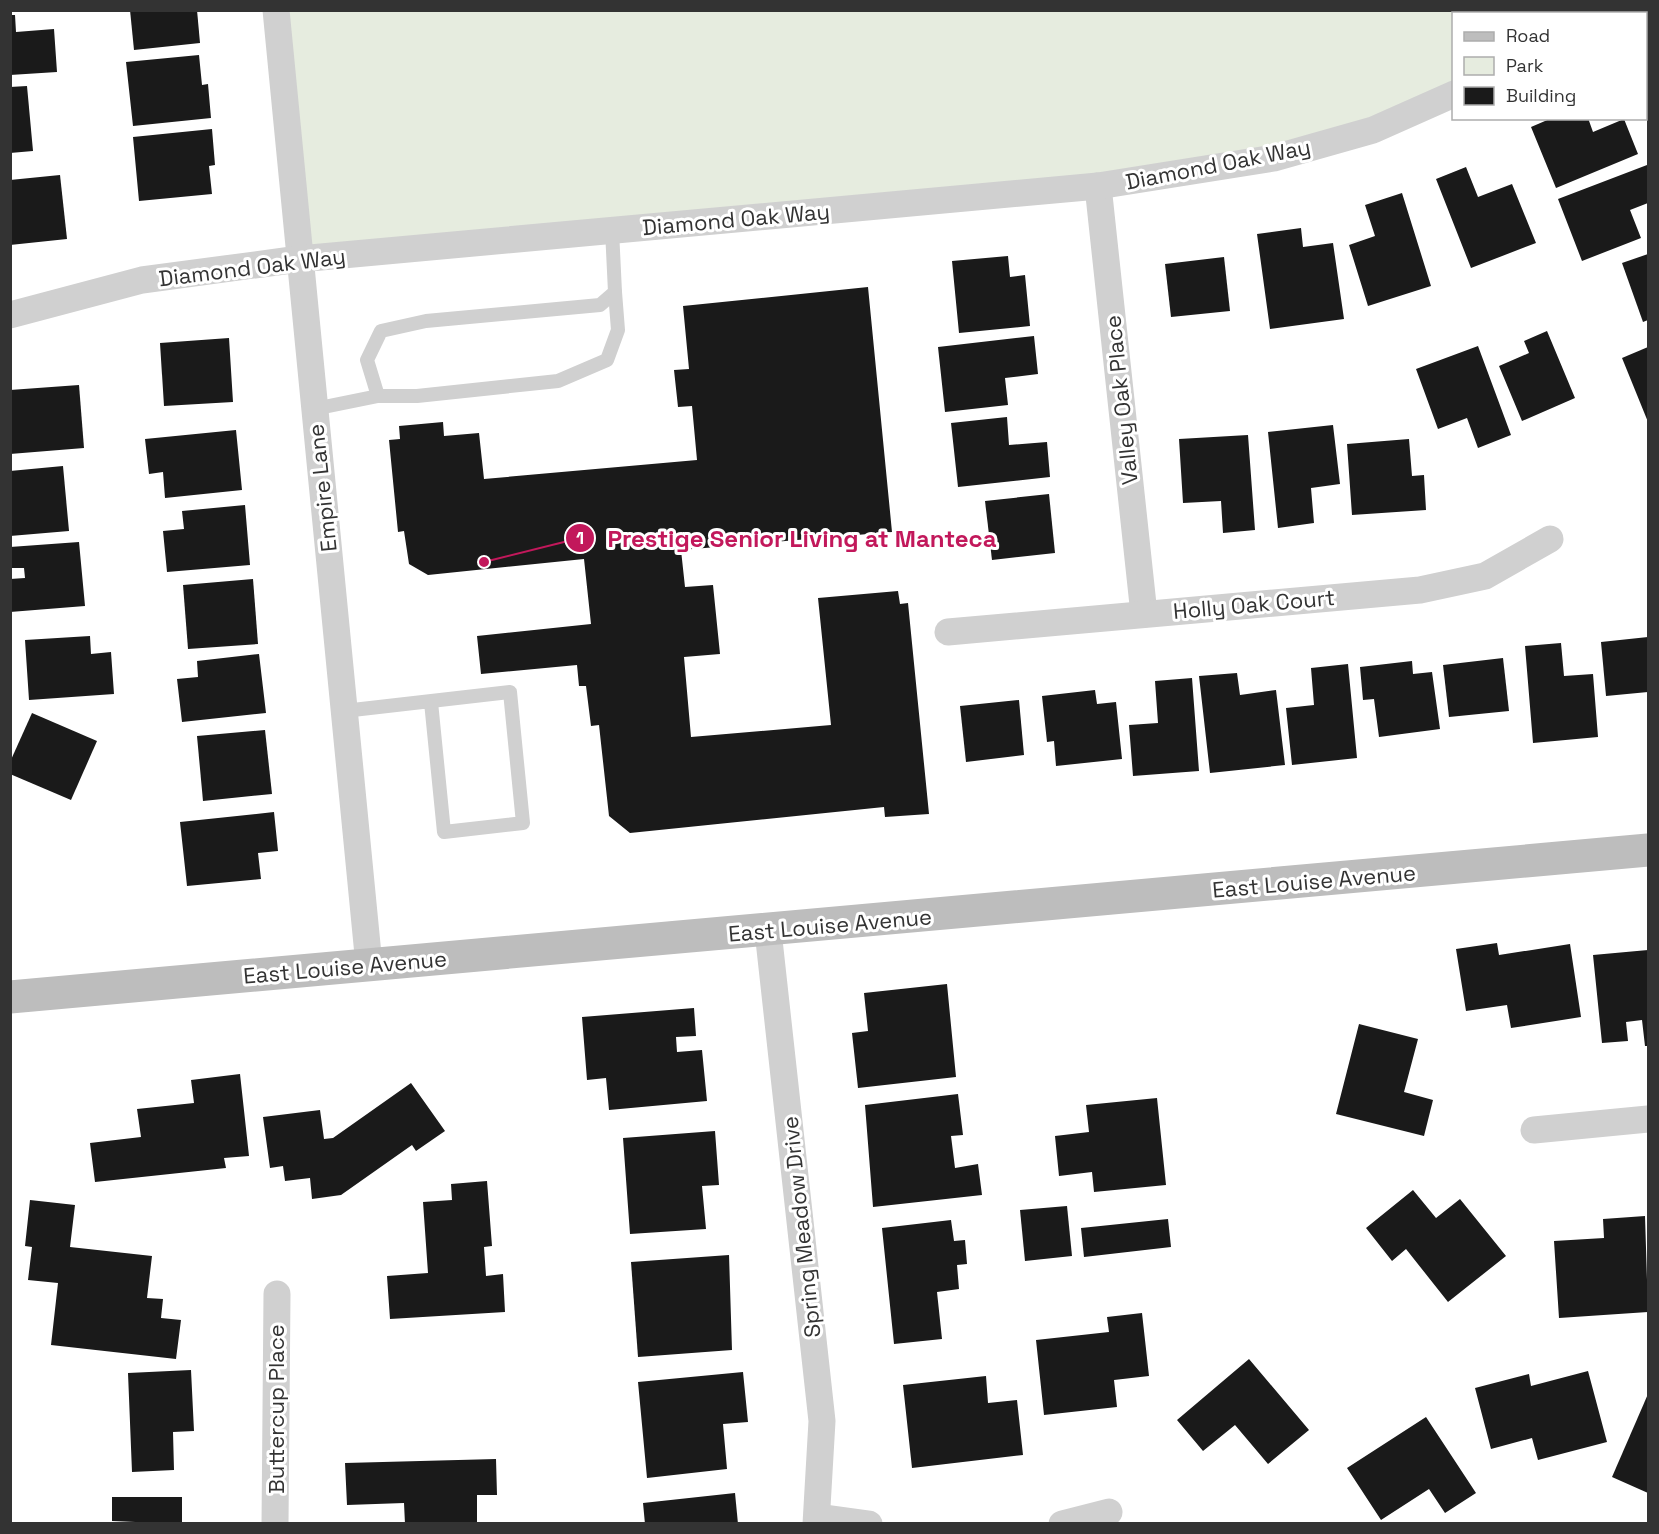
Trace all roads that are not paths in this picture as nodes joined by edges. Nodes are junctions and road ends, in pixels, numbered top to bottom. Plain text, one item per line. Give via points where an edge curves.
1 (276, 10) edge
2 (1452, 95) edge
3 (1098, 186) junction
4 (612, 230) junction
5 (299, 260) junction
6 (615, 292) junction
7 (10, 315) edge
8 (378, 396) junction
9 (314, 409) junction
10 (1550, 539) dead end
11 (1144, 614) junction
12 (948, 632) dead end
13 (431, 702) junction
14 (344, 711) junction
15 (1648, 850) edge
16 (768, 931) junction
17 (369, 964) junction
18 (10, 997) edge
19 (1648, 1119) edge
20 (1534, 1130) dead end
21 (277, 1294) dead end
22 (1109, 1512) dead end
23 (817, 1520) edge
24 (275, 1524) edge
25 (869, 1524) edge
26 (1062, 1524) edge

1 - 5 street, Empire Lane
2 - 3 street, Diamond Oak Way via 1373,130 1274,158
3 - 4 street, Diamond Oak Way
3 - 11 street, Valley Oak Place
4 - 5 street, Diamond Oak Way
4 - 6 lane
5 - 7 street, Diamond Oak Way via 142,280
5 - 9 street, Empire Lane
6 - 8 lane via 618,330 607,360 558,381 417,396
6 - 8 lane via 600,305 426,321 381,331 367,360
8 - 9 lane
9 - 14 street, Empire Lane
10 - 11 street, Holly Oak Court via 1485,576 1420,590
11 - 12 street, Holly Oak Court
13 - 13 lane via 510,692 523,823 444,832
13 - 14 lane
14 - 17 street, Empire Lane
15 - 16 street, East Louise Avenue
16 - 17 street, East Louise Avenue
16 - 23 street, Spring Meadow Drive via 822,1421
17 - 18 street, East Louise Avenue
19 - 20 street
21 - 24 street, Buttercup Place
22 - 26 street
23 - 25 street

